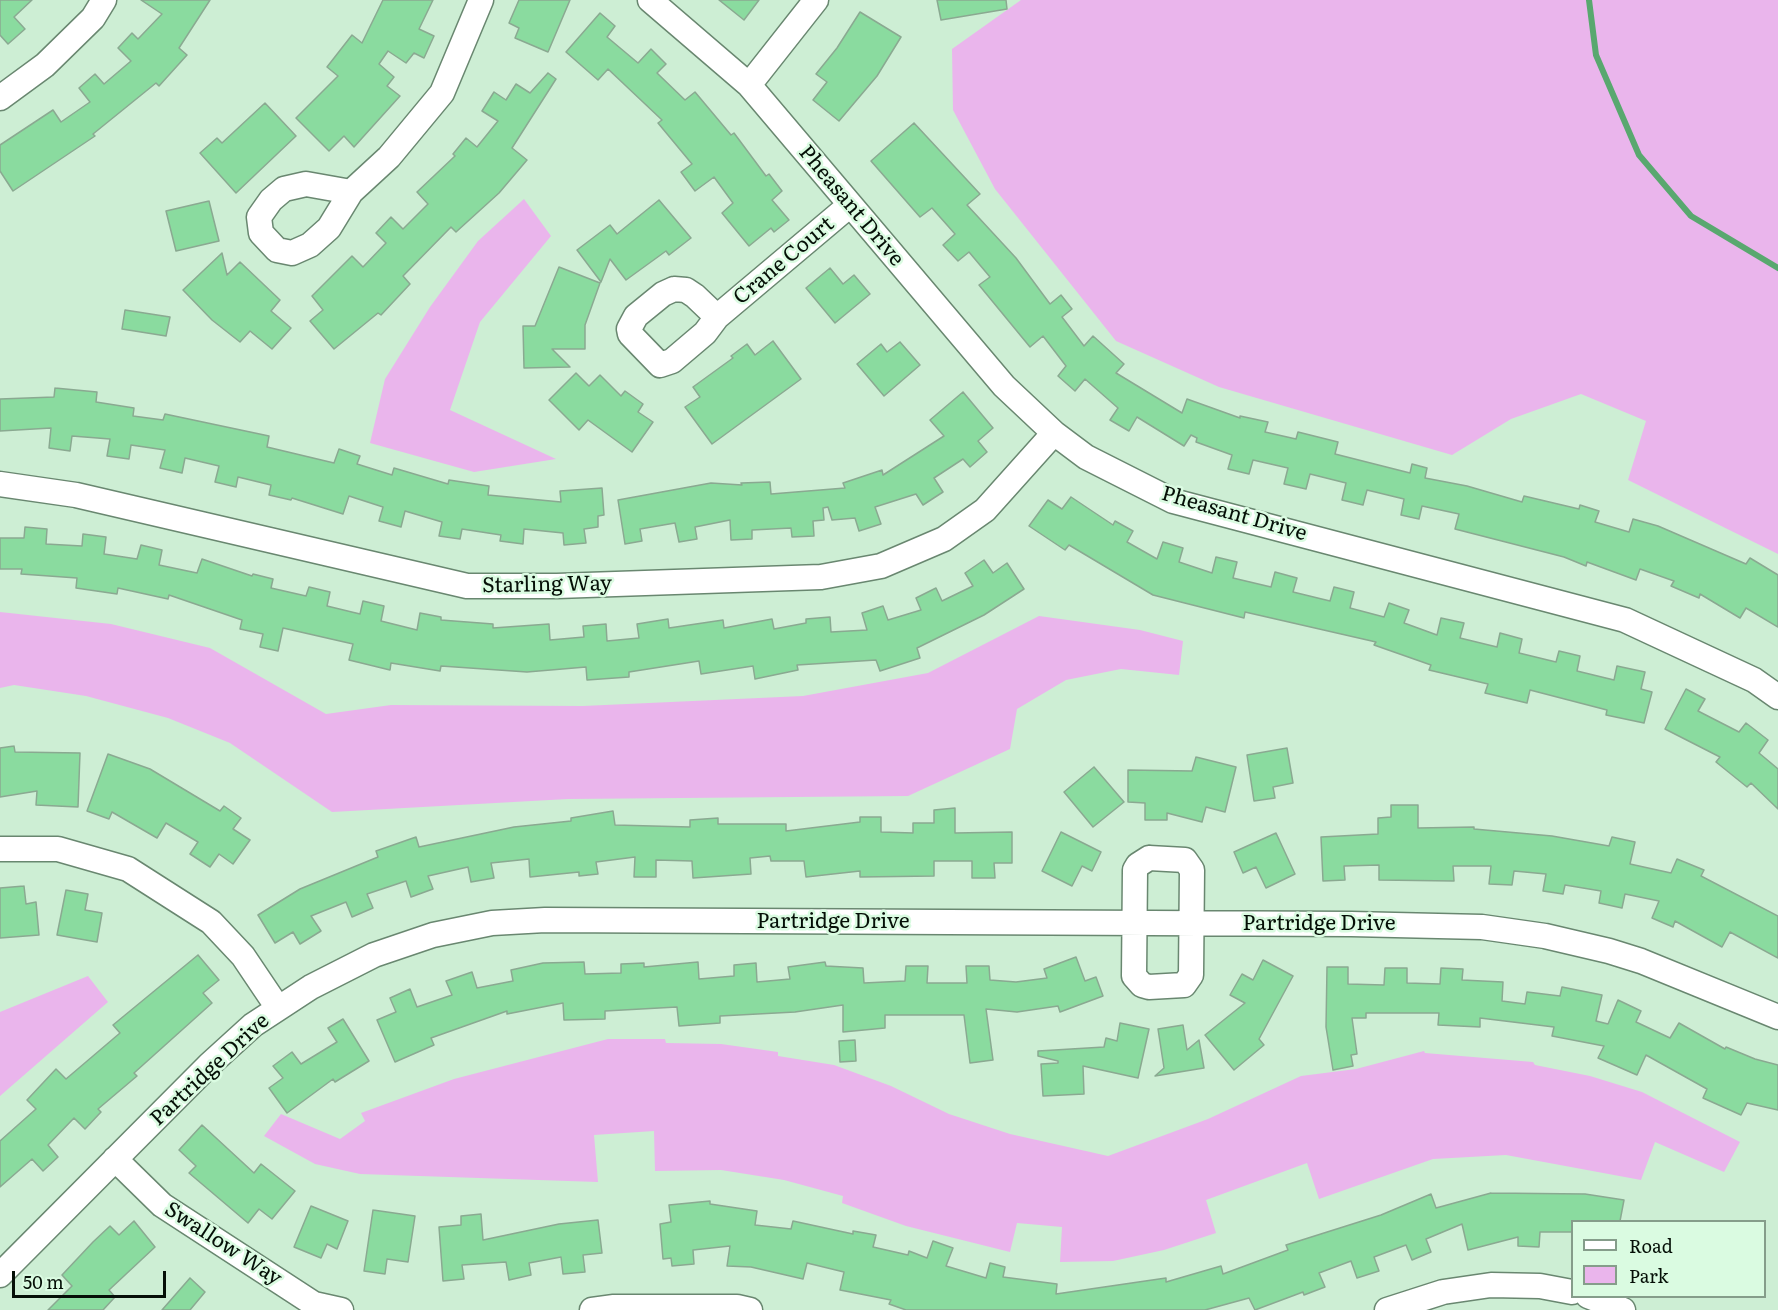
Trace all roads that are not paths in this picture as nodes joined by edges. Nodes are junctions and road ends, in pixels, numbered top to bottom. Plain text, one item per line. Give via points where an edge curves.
1 (104, 0) edge
2 (481, 0) edge
3 (650, 0) edge
4 (816, 0) edge
5 (749, 85) junction
6 (0, 98) edge
7 (351, 192) dead end
8 (850, 205) junction
9 (717, 317) dead end
10 (1054, 433) junction
11 (0, 484) edge
12 (1778, 697) edge
13 (0, 849) edge
14 (1134, 924) junction
15 (1193, 924) junction
16 (278, 1008) junction
17 (1778, 1017) edge
18 (115, 1159) junction
19 (0, 1275) edge
20 (1571, 1292) edge
21 (1593, 1298) edge
22 (341, 1310) edge
23 (592, 1310) edge
24 (750, 1310) edge
25 (1387, 1310) edge
26 (1623, 1310) edge

1 - 6 street via 93,18 45,65
2 - 7 street via 442,93 389,157
3 - 5 street, Pheasant Drive
4 - 5 street
5 - 8 street, Pheasant Drive
8 - 9 street, Crane Court
8 - 10 street, Pheasant Drive via 1004,386
10 - 11 street, Starling Way via 985,510 944,539 881,566 821,578 466,586 76,495
10 - 12 street, Pheasant Drive via 1104,467 1173,501 1625,621 1754,680
13 - 16 street via 57,849 128,869 211,922 243,956
14 - 15 street, Partridge Drive
14 - 15 street via 1134,976 1149,987 1177,987 1189,981
14 - 15 street via 1135,870 1149,858 1178,859 1189,864
14 - 16 street, Partridge Drive via 545,920 492,923 433,935 374,955
15 - 17 street, Partridge Drive via 1451,925 1513,931 1576,942 1641,961
16 - 18 street, Partridge Drive via 230,1046
18 - 19 street, Partridge Drive
18 - 22 street, Swallow Way via 162,1205 314,1304
20 - 25 street via 1540,1286 1479,1286 1443,1292
21 - 26 street
23 - 24 street

